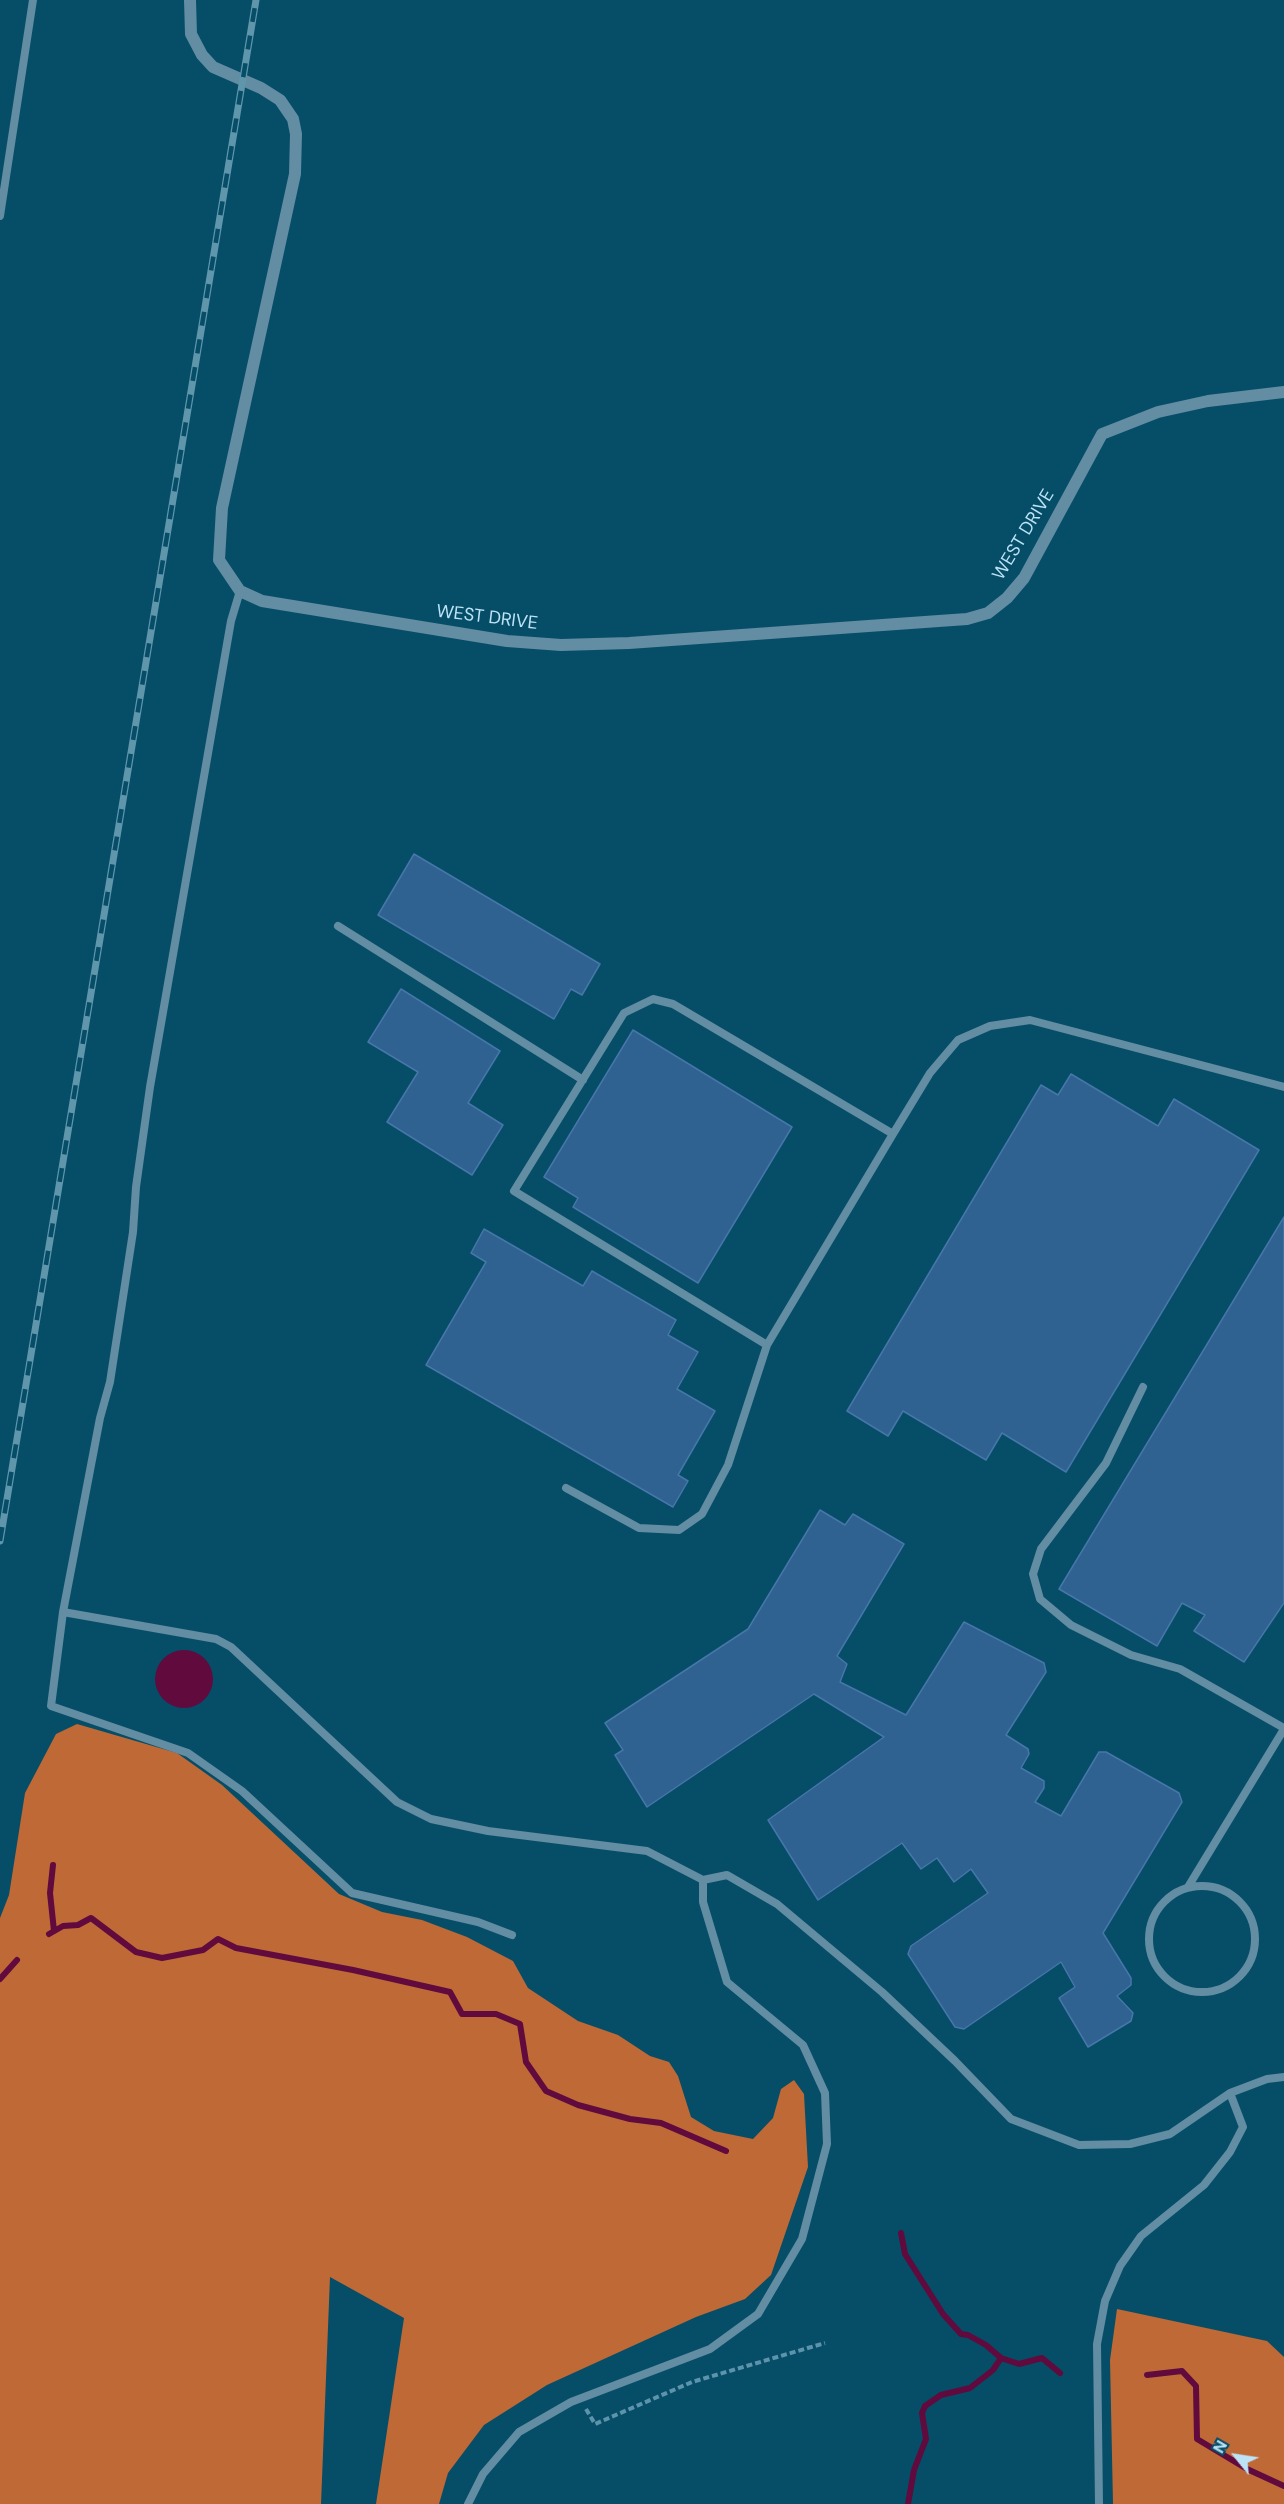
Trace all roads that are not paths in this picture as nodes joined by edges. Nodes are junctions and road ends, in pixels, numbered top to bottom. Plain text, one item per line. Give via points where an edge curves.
1 (33, 0) edge
2 (190, 0) edge
3 (0, 216) edge
4 (1284, 392) edge
5 (240, 591) junction
6 (338, 926) dead end
7 (583, 1080) junction
8 (1284, 1087) edge
9 (893, 1134) junction
10 (767, 1345) junction
11 (1143, 1387) dead end
12 (566, 1488) dead end
13 (63, 1612) junction
14 (1284, 1729) edge
15 (703, 1880) junction
16 (1188, 1887) junction
17 (512, 1935) dead end
18 (1284, 2077) edge
19 (1230, 2092) junction
20 (468, 2504) edge
21 (1100, 2504) edge

1 - 3 lane
2 - 5 street via 191,34 202,55 213,67 280,100 293,119 296,134 295,174 222,508 219,560
4 - 5 street, WEST DRIVE via 1208,401 1158,412 1102,434 1024,578 988,614 967,619 561,645 507,641 262,602
5 - 13 lane via 231,621 150,1088 110,1383
6 - 7 lane
7 - 9 lane via 624,1013 653,999 674,1004
7 - 10 lane via 514,1191
8 - 9 lane via 1030,1020 990,1026 958,1040 930,1074
9 - 10 lane
10 - 12 lane via 728,1465 702,1514 679,1530 639,1528
11 - 14 lane via 1106,1463 1041,1549 1033,1574 1040,1599 1071,1625 1131,1655 1180,1669
13 - 15 lane via 216,1639 231,1647 397,1802 431,1819 488,1831 647,1851
13 - 17 lane via 51,1706 189,1753 242,1791 352,1893 478,1922
14 - 16 lane
15 - 19 lane via 727,1875 777,1904 882,1992 1011,2119 1078,2145 1130,2145 1170,2133
15 - 20 lane via 704,1902 727,1983 803,2045 825,2093 827,2144 802,2240 758,2314 710,2349 579,2399 519,2432 483,2474
16 - 16 lane via 1176,1892 1157,1910 1150,1928 1149,1947 1167,1980 1191,1991 1216,1990 1238,1978 1246,1968 1255,1944 1253,1924 1245,1907 1225,1891 1213,1886
18 - 19 lane
19 - 21 lane via 1243,2127 1230,2152 1204,2185 1141,2236 1120,2266 1105,2301 1097,2344

